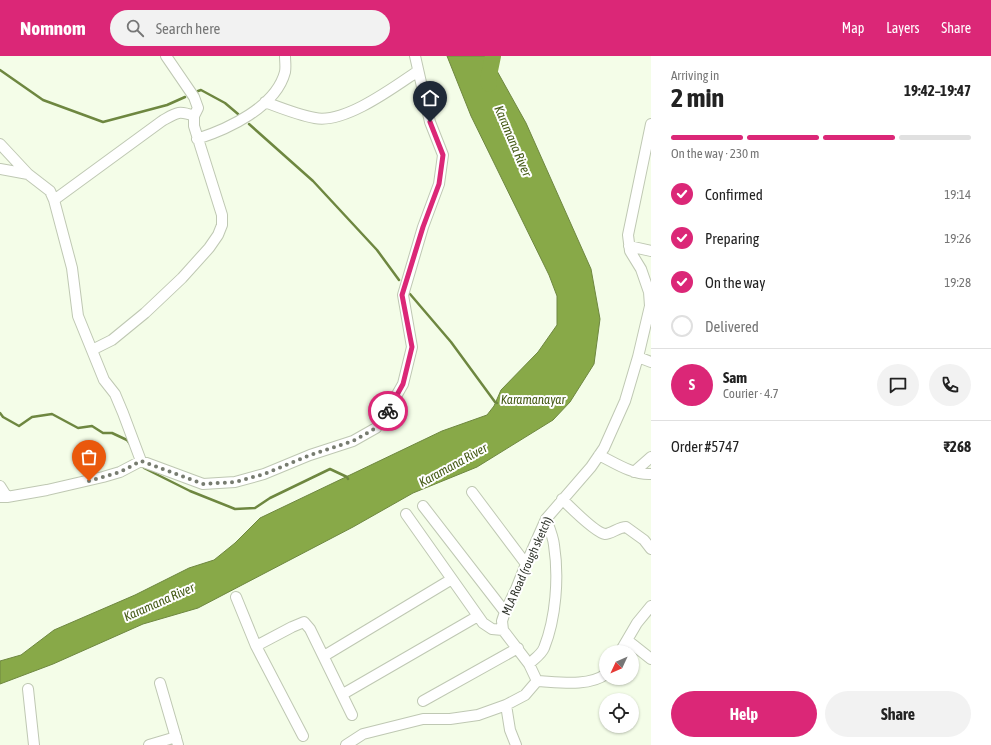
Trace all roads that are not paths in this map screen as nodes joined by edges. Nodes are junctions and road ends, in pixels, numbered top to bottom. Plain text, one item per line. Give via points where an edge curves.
1 (166, 56) edge
2 (285, 56) edge
3 (415, 56) edge
4 (418, 71) junction
5 (265, 102) junction
6 (194, 116) junction
7 (651, 124) edge
8 (197, 139) junction
9 (0, 144) edge
10 (0, 168) edge
11 (28, 174) junction
12 (54, 200) junction
13 (629, 246) junction
14 (651, 251) edge
15 (92, 350) junction
16 (638, 357) junction
17 (651, 362) edge
18 (599, 455) junction
19 (651, 457) edge
20 (141, 461) junction
21 (634, 472) junction
22 (651, 474) edge
23 (0, 486) edge
24 (472, 492) dead end
25 (4, 497) edge
26 (562, 499) junction
27 (423, 506) dead end
28 (406, 514) dead end
29 (546, 519) junction
30 (651, 549) edge
31 (526, 564) junction
32 (452, 579) junction
33 (236, 597) dead end
34 (651, 606) edge
35 (505, 612) junction
36 (478, 616) junction
37 (503, 630) junction
38 (627, 640) junction
39 (624, 645) edge
40 (256, 646) junction
41 (518, 648) junction
42 (324, 656) junction
43 (651, 659) edge
44 (529, 664) junction
45 (599, 679) edge
46 (537, 681) junction
47 (160, 683) dead end
48 (28, 689) dead end
49 (343, 694) junction
50 (424, 701) dead end
51 (506, 705) junction
52 (352, 715) dead end
53 (303, 736) dead end
54 (177, 741) edge
55 (361, 741) edge
56 (34, 745) edge
57 (149, 745) edge
58 (346, 745) edge
59 (516, 745) edge

1 - 6 street via 194,97 198,108
2 - 5 street via 285,71 279,85
3 - 4 street
4 - 5 street via 379,97 332,118 316,118
4 - 20 street via 430,122 443,155 439,184 402,295 412,347 403,384 386,414 376,428 353,441 235,482 203,484
5 - 8 street via 242,120
6 - 8 street
6 - 12 street via 177,112
7 - 13 street, MLA Road (rough sketch) via 628,235
8 - 15 street via 222,216 218,235 182,278 145,313 112,340
9 - 11 street
10 - 11 street
11 - 12 street via 50,191
12 - 15 street via 72,268 78,316
13 - 14 street
13 - 16 street, MLA Road (rough sketch) via 649,292 650,306
15 - 20 street via 104,380 115,394
16 - 17 street
16 - 18 street, MLA Road (rough sketch) via 621,412
18 - 21 street
18 - 26 street, MLA Road (rough sketch) via 591,468
19 - 21 street
20 - 25 street via 103,478
21 - 22 street
23 - 25 street
24 - 31 street
26 - 29 street, MLA Road (rough sketch)
26 - 30 street via 604,534 626,527 644,540
27 - 35 street
28 - 32 street
29 - 31 street, MLA Road (rough sketch)
29 - 44 street via 554,543 556,593 552,620 543,649
31 - 35 street, MLA Road (rough sketch)
32 - 36 street
32 - 42 street
33 - 40 street
34 - 38 street
35 - 37 street, MLA Road (rough sketch)
36 - 37 street via 492,629
36 - 49 street
37 - 41 street, MLA Road (rough sketch)
38 - 39 street
38 - 43 street
40 - 42 street via 304,622
40 - 53 street
41 - 44 street, MLA Road (rough sketch)
41 - 50 street
42 - 49 street
44 - 46 street, MLA Road (rough sketch)
45 - 46 street via 575,684
46 - 51 street via 525,695
47 - 54 street
48 - 56 street
49 - 52 street
51 - 55 street via 478,715 423,719 363,734
51 - 59 street via 510,730
54 - 57 street
55 - 58 street

